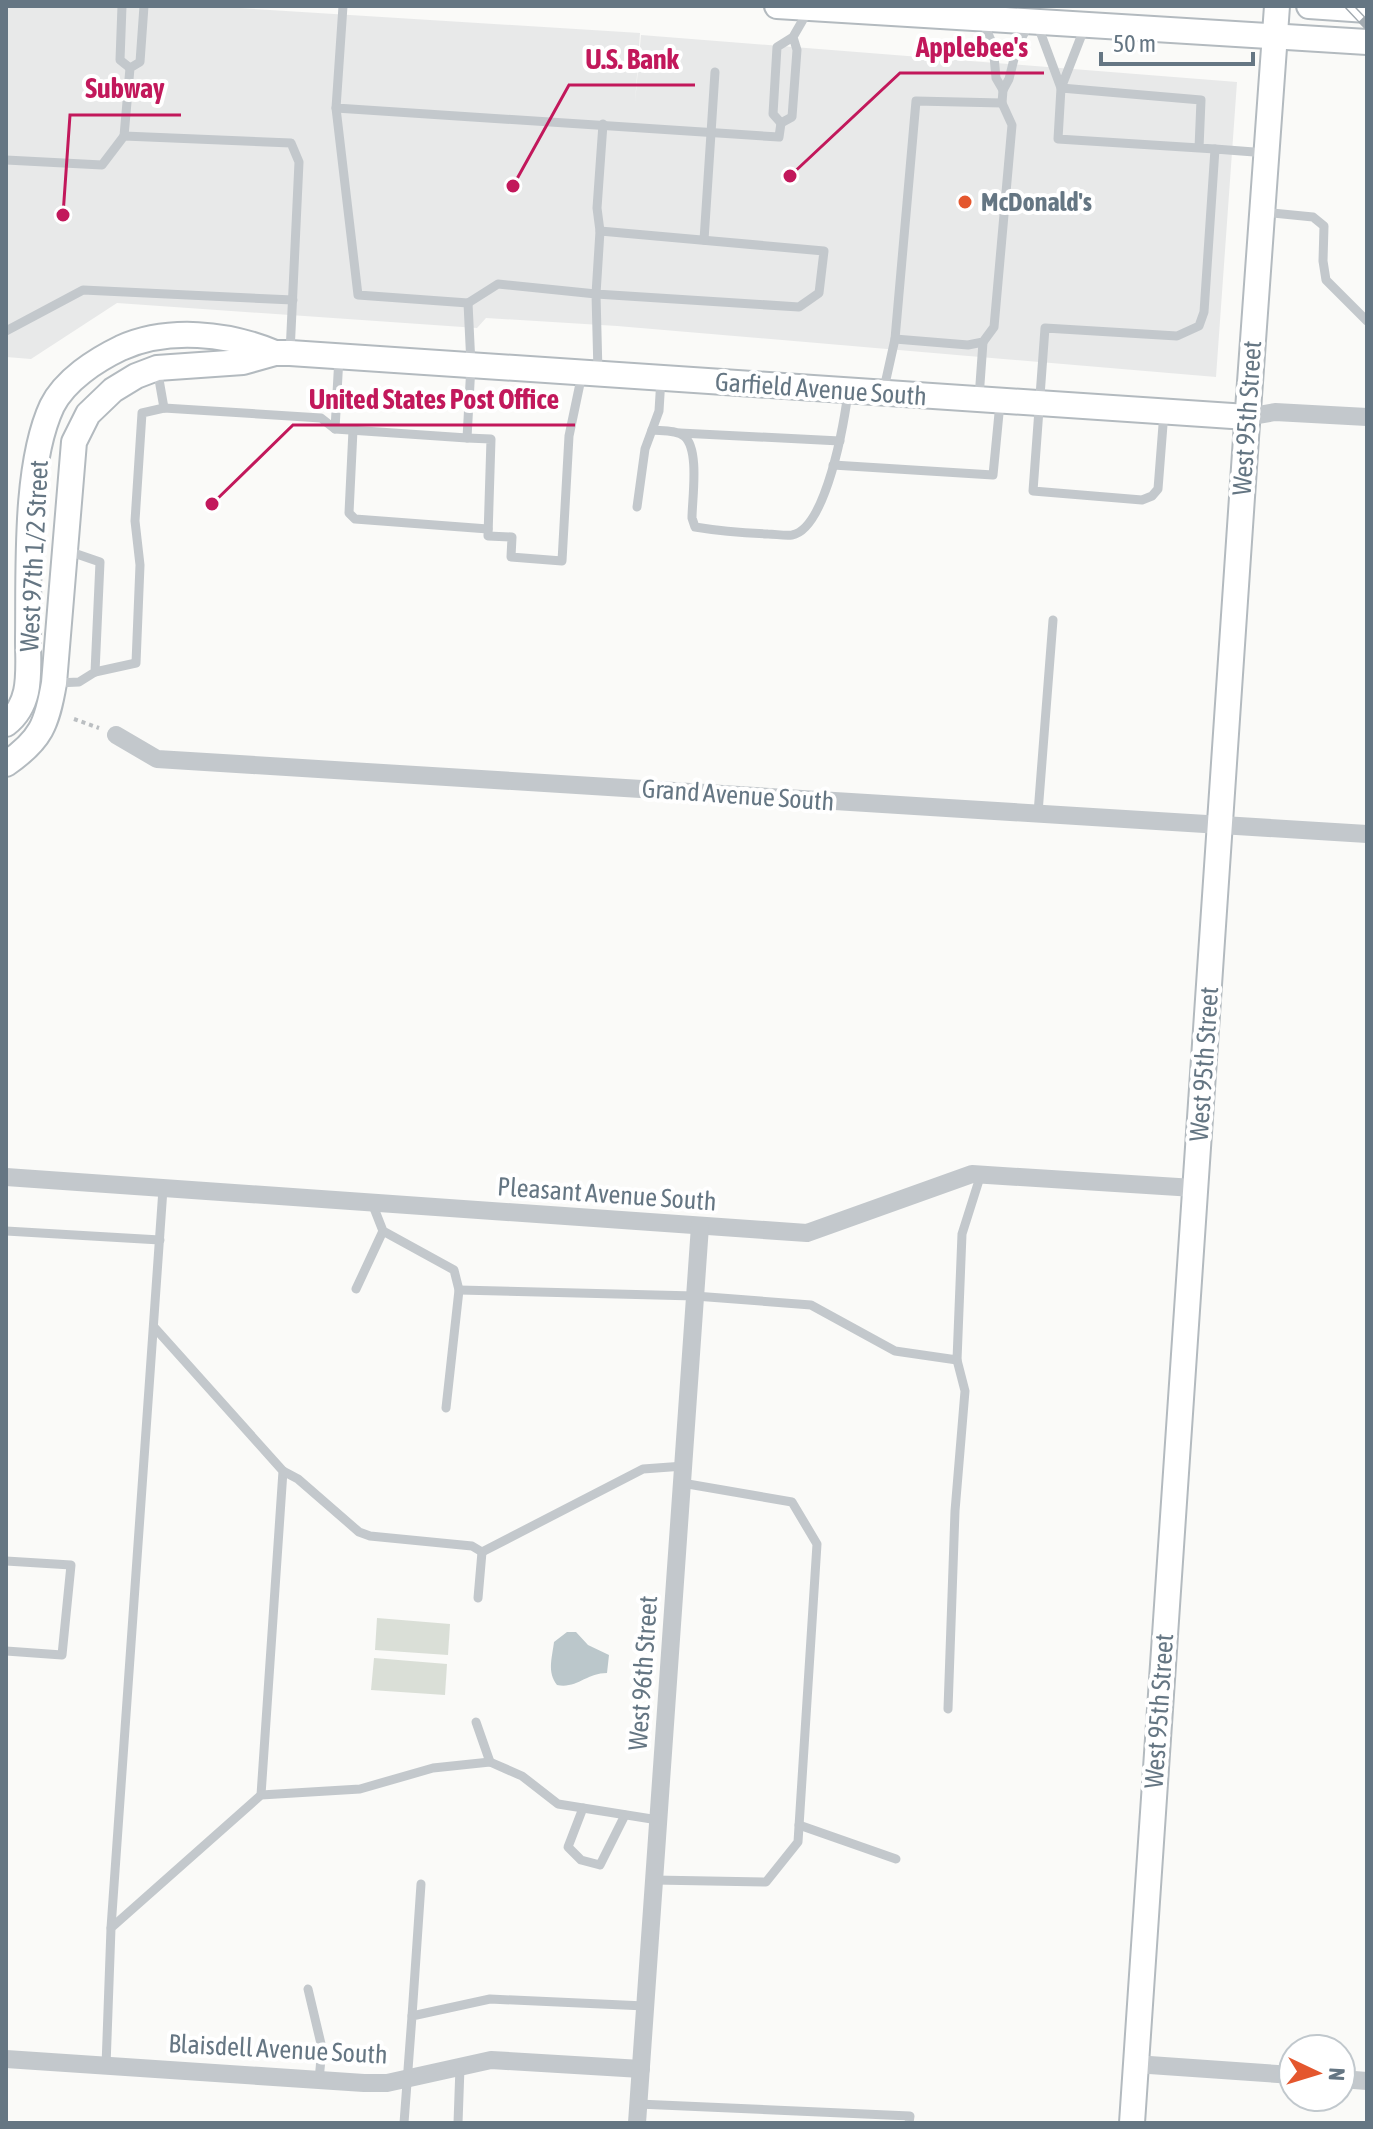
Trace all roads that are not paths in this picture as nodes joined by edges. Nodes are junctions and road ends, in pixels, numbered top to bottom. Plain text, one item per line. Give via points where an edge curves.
1 (122, 6) edge
2 (144, 6) edge
3 (343, 6) edge
4 (777, 6) edge
5 (1277, 6) edge
6 (1309, 6) edge
7 (810, 7) edge
8 (1367, 10) edge
9 (982, 19) junction
10 (1034, 22) junction
11 (1085, 25) junction
12 (793, 37) junction
13 (1275, 38) junction
14 (1367, 42) edge
15 (130, 68) junction
16 (715, 72) dead end
17 (1061, 88) junction
18 (1003, 90) junction
19 (1002, 103) junction
20 (336, 108) junction
21 (781, 123) junction
22 (603, 124) junction
23 (712, 132) junction
24 (124, 136) junction
25 (1199, 148) junction
26 (1215, 149) junction
27 (1267, 153) junction
28 (6, 160) edge
29 (1262, 212) junction
30 (600, 231) junction
31 (704, 240) junction
32 (596, 294) junction
33 (293, 300) junction
34 (468, 303) junction
35 (1367, 321) edge
36 (6, 331) edge
37 (895, 339) junction
38 (983, 342) junction
39 (282, 353) junction
40 (339, 356) junction
41 (102, 357) joint
42 (471, 365) junction
43 (157, 368) junction
44 (590, 373) junction
45 (661, 378) junction
46 (113, 390) joint
47 (848, 391) junction
48 (883, 393) junction
49 (990, 400) junction
50 (1040, 403) junction
51 (164, 408) junction
52 (1164, 412) junction
53 (1247, 417) junction
54 (1367, 417) edge
55 (335, 429) junction
56 (353, 430) junction
57 (652, 430) junction
58 (680, 433) junction
59 (467, 438) junction
60 (840, 441) junction
61 (833, 465) junction
62 (637, 507) dead end
63 (488, 529) junction
64 (30, 547) junction
65 (65, 550) junction
66 (1053, 620) dead end
67 (95, 672) junction
68 (28, 677) junction
69 (54, 683) junction
70 (6, 724) edge
71 (116, 735) road end
72 (6, 764) edge
73 (1038, 813) junction
74 (1221, 824) junction
75 (1367, 834) edge
76 (981, 1174) junction
77 (6, 1177) edge
78 (1194, 1188) junction
79 (163, 1189) junction
80 (372, 1203) junction
81 (700, 1226) junction
82 (6, 1231) edge
83 (383, 1231) junction
84 (160, 1240) junction
85 (356, 1289) dead end
86 (459, 1290) junction
87 (695, 1296) junction
88 (154, 1327) junction
89 (957, 1360) junction
90 (446, 1408) dead end
91 (283, 1471) junction
92 (683, 1474) junction
93 (482, 1552) junction
94 (6, 1561) edge
95 (478, 1598) dead end
96 (6, 1651) edge
97 (948, 1709) dead end
98 (476, 1722) dead end
99 (490, 1762) junction
100 (261, 1795) junction
101 (583, 1808) junction
102 (625, 1815) junction
103 (658, 1820) junction
104 (799, 1825) junction
105 (896, 1859) dead end
106 (654, 1880) junction
107 (421, 1884) dead end
108 (111, 1928) junction
109 (308, 1989) dead end
110 (645, 2006) junction
111 (412, 2016) junction
112 (6, 2059) edge
113 (1135, 2064) junction
114 (106, 2066) junction
115 (460, 2067) junction
116 (641, 2069) junction
117 (1277, 2074) edge
118 (407, 2078) junction
119 (319, 2080) junction
120 (638, 2114) edge
121 (404, 2123) edge
122 (458, 2123) edge
123 (909, 2123) edge
124 (1132, 2123) edge

1 - 15 lane via 120,60
2 - 15 lane via 140,62
3 - 20 lane
4 - 7 street
5 - 13 street, West 95th Street
6 - 8 street
7 - 9 street
7 - 12 lane
9 - 10 street
9 - 18 lane
10 - 11 street
10 - 17 lane
10 - 18 lane via 1017,47
11 - 13 street
11 - 17 lane
12 - 21 lane via 797,50 792,117
12 - 21 lane via 777,47 773,114
13 - 14 street
13 - 27 street, West 95th Street
15 - 24 lane
16 - 23 lane
17 - 25 lane via 1201,100
17 - 25 lane via 1058,139
18 - 19 lane
19 - 37 lane via 916,101
19 - 38 lane via 1012,125 994,327
20 - 22 lane
20 - 34 lane via 358,295
21 - 23 lane via 779,137
22 - 23 lane
22 - 30 lane
23 - 31 lane
24 - 28 lane via 102,165
24 - 33 lane via 291,143 299,162
25 - 26 lane
26 - 27 lane
26 - 50 lane via 1199,326 1177,336 1045,328
27 - 29 street, West 95th Street
29 - 35 lane via 1313,217 1324,226 1326,280
29 - 53 street, West 95th Street
30 - 31 lane
30 - 32 lane
31 - 32 lane via 824,251 819,293 799,307
32 - 34 lane via 498,284
32 - 44 lane
33 - 36 lane via 83,290
33 - 39 lane
34 - 42 lane
37 - 38 lane
37 - 48 lane
38 - 49 lane
39 - 40 street, Garfield Avenue South
39 - 41 street, Garfield Avenue South via 247,341 194,335 134,343
39 - 43 street, Garfield Avenue South via 243,362
40 - 42 street, Garfield Avenue South
40 - 55 lane
41 - 64 street, West 97th 1/2 Street via 53,404 36,466
42 - 44 street, Garfield Avenue South
42 - 59 lane
43 - 46 street, Garfield Avenue South
43 - 51 lane
44 - 45 street, Garfield Avenue South
44 - 63 lane via 569,436 562,561 511,557 512,537 488,536
45 - 47 street, Garfield Avenue South
45 - 57 lane
46 - 65 street, West 97th 1/2 Street via 88,414 74,442
47 - 48 street, Garfield Avenue South
47 - 60 lane
48 - 49 street, Garfield Avenue South
49 - 50 street, Garfield Avenue South
49 - 61 lane via 993,475
50 - 52 street, Garfield Avenue South
50 - 52 lane via 1033,491 1142,500 1158,489
51 - 55 lane via 321,418
51 - 67 lane via 142,413 135,521 140,565 136,663
52 - 53 street, Garfield Avenue South
53 - 54 street, Garfield Avenue South via 1275,412
53 - 74 street, West 95th Street
55 - 56 lane
56 - 59 lane
56 - 63 lane via 349,513 355,519
57 - 58 lane
57 - 62 lane
58 - 60 lane
58 - 61 lane via 694,458 695,527 794,535 808,526
59 - 63 lane via 491,439
60 - 61 lane
64 - 65 street
64 - 68 street, West 97th 1/2 Street
65 - 67 lane via 100,562
65 - 69 street, West 97th 1/2 Street
66 - 73 lane
67 - 69 lane via 79,682
68 - 69 street
68 - 70 street, West 97th 1/2 Street via 27,695
69 - 72 street, West 97th 1/2 Street via 48,718 27,749
71 - 73 street, Grand Avenue South via 157,759
73 - 74 street, Grand Avenue South
74 - 75 street, Grand Avenue South
74 - 78 street, West 95th Street
76 - 78 street, Pleasant Avenue South
76 - 81 street, Pleasant Avenue South via 807,1233
76 - 89 lane via 962,1234
77 - 79 street, Pleasant Avenue South
78 - 113 street, West 95th Street
79 - 80 street, Pleasant Avenue South
79 - 84 lane
80 - 81 street, Pleasant Avenue South
80 - 83 lane
81 - 87 street, West 96th Street
82 - 84 lane
83 - 85 lane
83 - 86 lane via 454,1270
84 - 88 lane
86 - 87 lane
86 - 90 lane
87 - 89 lane via 811,1305 895,1351
87 - 92 street, West 96th Street
88 - 91 lane
88 - 108 lane
89 - 97 lane via 965,1391
91 - 93 lane via 359,1532 472,1546
91 - 100 lane
92 - 93 lane via 643,1469
92 - 103 street, West 96th Street
92 - 104 lane via 792,1502 817,1544
93 - 95 lane
94 - 96 lane via 71,1565 62,1655
98 - 99 lane
99 - 100 lane via 433,1768 360,1789
99 - 101 lane via 522,1776 558,1804
100 - 108 lane
101 - 102 lane
101 - 102 lane via 568,1847 581,1860 600,1865
102 - 103 lane
103 - 106 street, West 96th Street
104 - 105 lane
104 - 106 lane via 798,1842 766,1882
106 - 110 street, West 96th Street
107 - 111 lane
108 - 114 lane
109 - 119 lane via 322,2048
110 - 111 lane via 490,1999
110 - 116 street, West 96th Street
111 - 118 lane
112 - 114 street, Blaisdell Avenue South
113 - 117 street
113 - 124 street, West 95th Street
114 - 119 street, Blaisdell Avenue South
115 - 116 street, Blaisdell Avenue South via 491,2060
115 - 118 street, Blaisdell Avenue South
115 - 122 lane
116 - 120 street, West 96th Street
118 - 119 street, Blaisdell Avenue South via 387,2083
118 - 121 lane
120 - 123 lane via 910,2116

